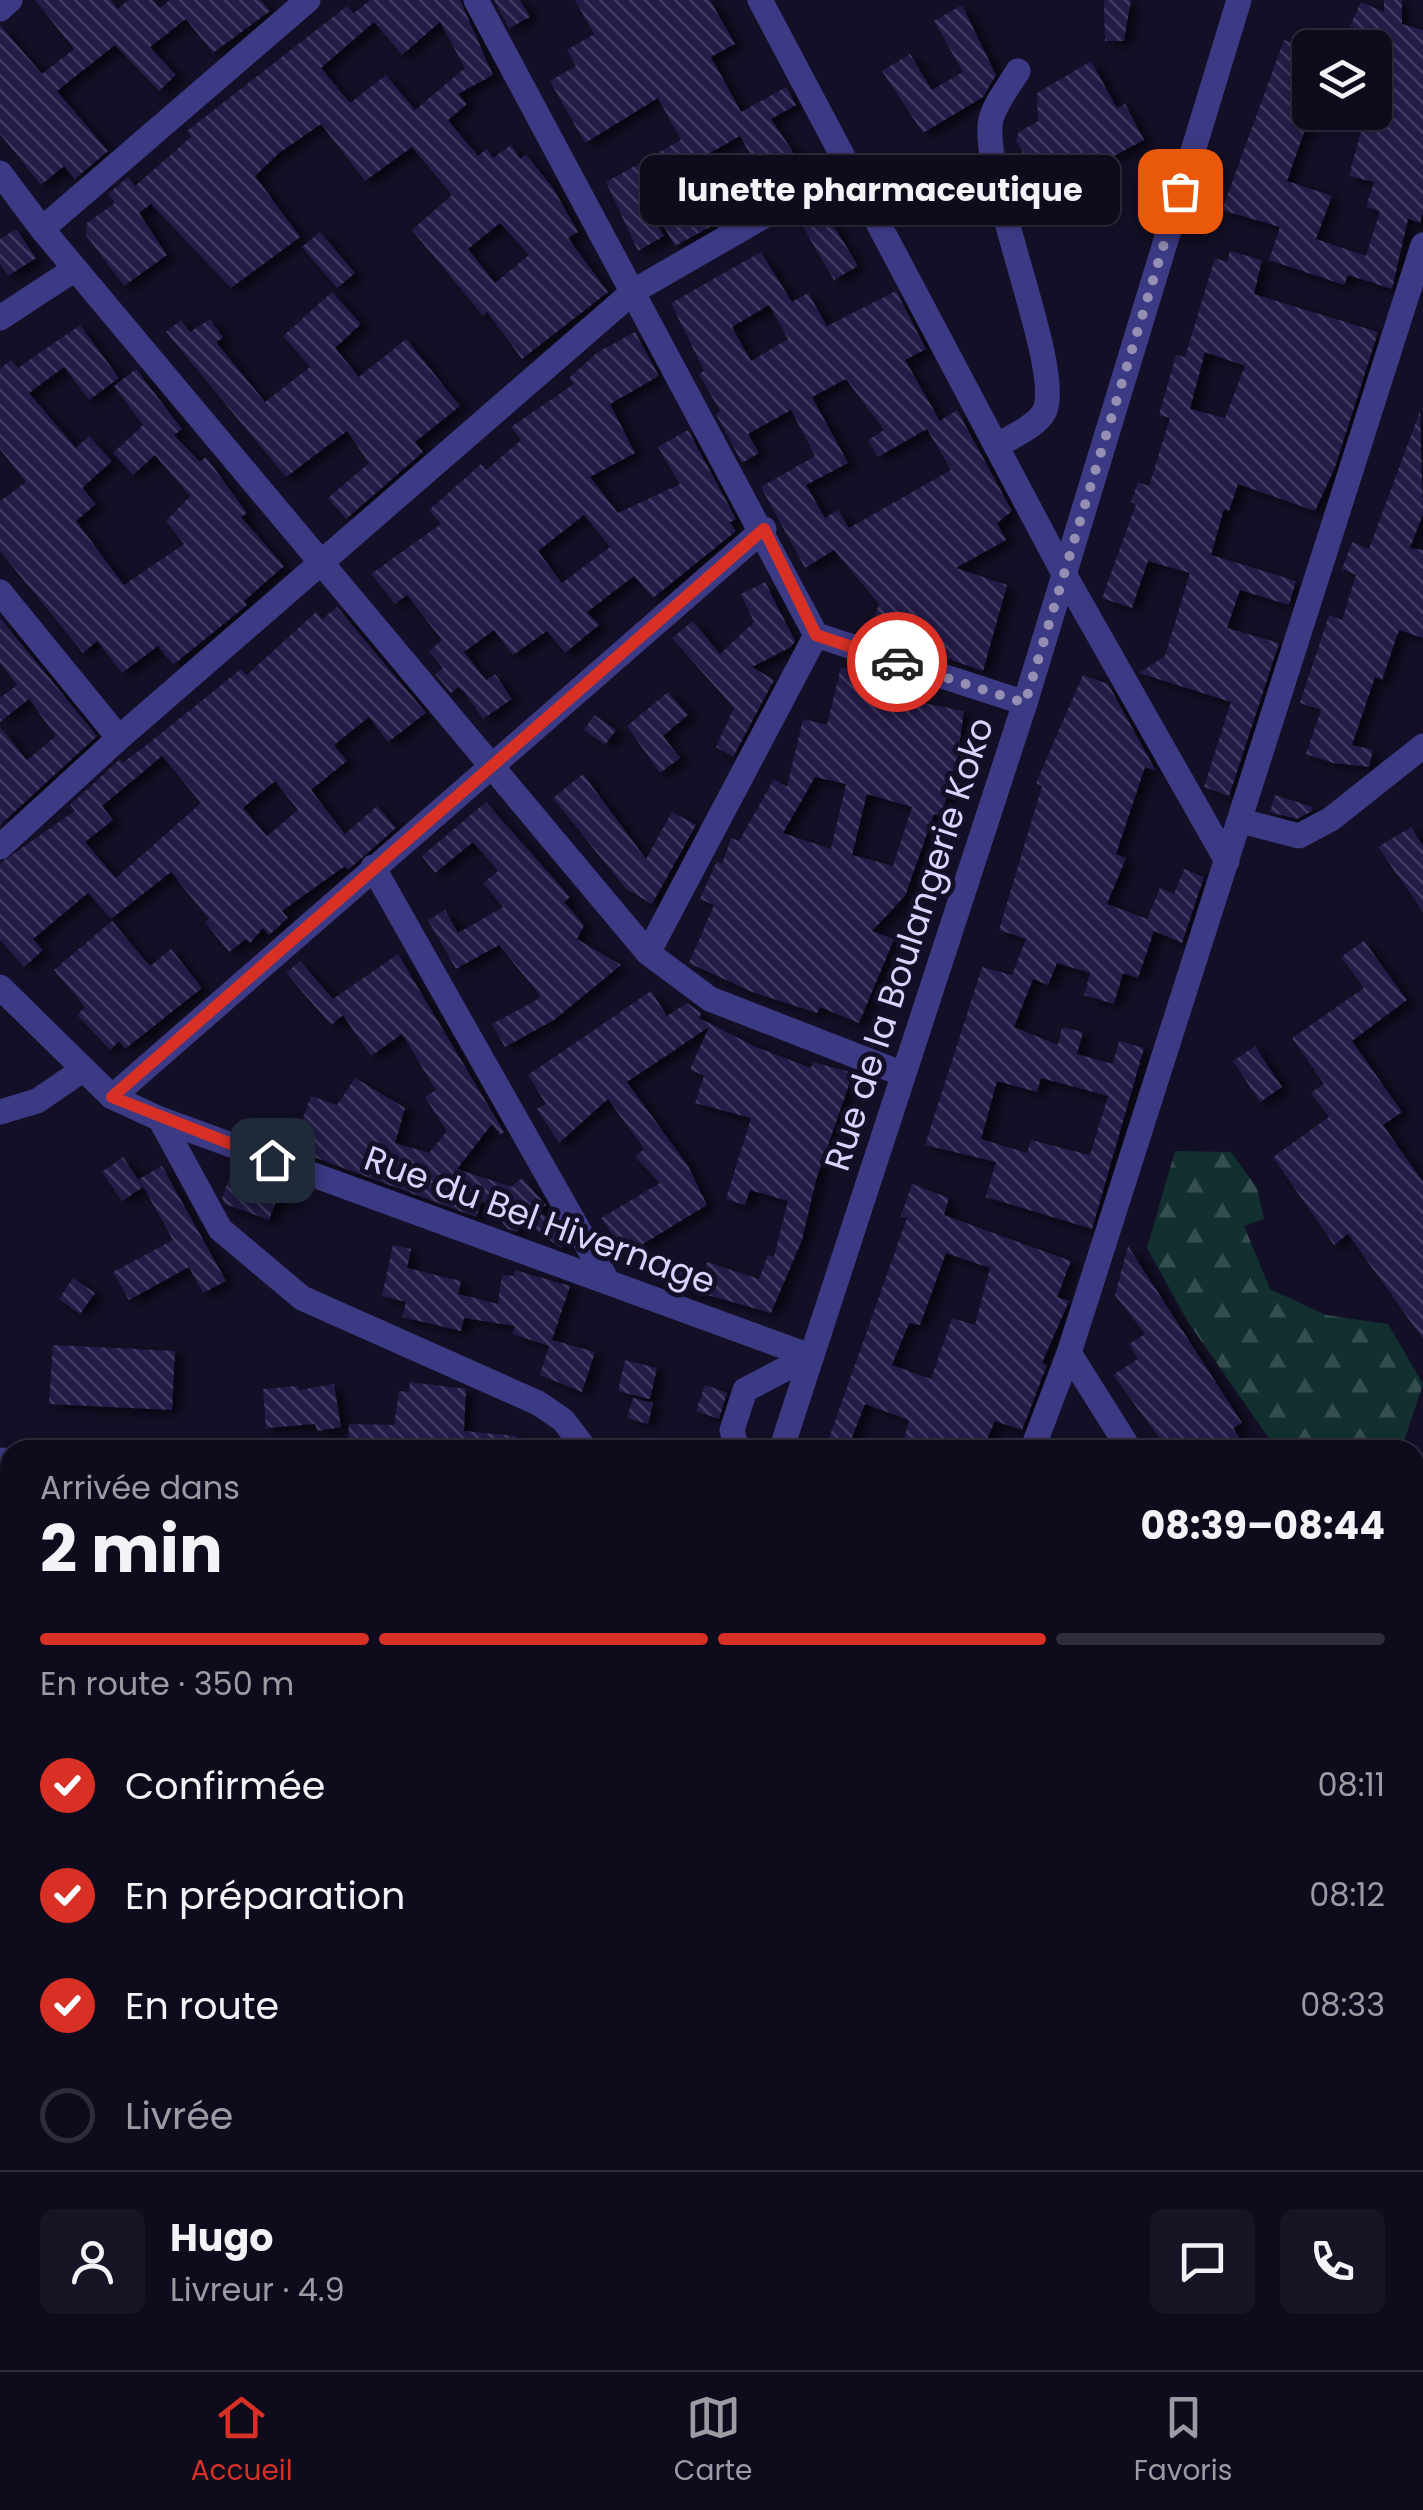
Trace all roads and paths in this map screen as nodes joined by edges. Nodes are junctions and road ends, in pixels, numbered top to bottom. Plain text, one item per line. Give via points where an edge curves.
1 (10, 0) edge
2 (308, 0) edge
3 (476, 0) edge
4 (760, 0) edge
5 (1239, 0) edge
6 (0, 9) edge
7 (1018, 71) dead end
8 (849, 167) junction
9 (0, 173) edge
10 (42, 229) junction
11 (1423, 245) edge
12 (75, 269) junction
13 (634, 292) junction
14 (0, 318) edge
15 (996, 446) junction
16 (764, 529) junction
17 (322, 564) junction
18 (1064, 574) junction
19 (0, 592) edge
20 (816, 635) junction
21 (1025, 703) junction
22 (118, 738) junction
23 (1423, 746) edge
24 (491, 765) junction
25 (1241, 821) junction
26 (0, 847) edge
27 (1228, 860) junction
28 (373, 867) junction
29 (648, 952) junction
30 (0, 988) edge
31 (81, 1071) junction
32 (903, 1074) junction
33 (112, 1097) junction
34 (0, 1112) edge
35 (160, 1119) junction
36 (608, 1282) junction
37 (1070, 1353) junction
38 (810, 1356) junction
39 (578, 1440) edge
40 (734, 1440) edge
41 (784, 1440) edge
42 (1036, 1440) edge
43 (1124, 1440) edge

1 - 6 street
2 - 10 street
3 - 13 street
4 - 8 street
5 - 18 street, Rue de la Boulangerie Koko
7 - 15 street via 990,121 994,181 1043,363 1046,407
8 - 13 street
8 - 15 street
9 - 10 street
10 - 12 street
11 - 25 street
12 - 14 street
12 - 17 street
13 - 16 street
13 - 17 street
15 - 18 street
16 - 20 street
16 - 24 street
17 - 22 street
17 - 24 street
18 - 21 street, Rue de la Boulangerie Koko
18 - 27 street
19 - 22 street
20 - 21 street
20 - 29 street
21 - 32 street, Rue de la Boulangerie Koko
22 - 26 street
23 - 25 street via 1332,819 1299,836
24 - 28 street
24 - 29 street
25 - 27 street
27 - 37 street
28 - 33 street
28 - 36 street
29 - 32 street via 710,1000
30 - 31 street, Rue du Bel Hivernage
31 - 33 street, Rue du Bel Hivernage
31 - 34 street via 37,1101
32 - 38 street, Rue de la Boulangerie Koko
33 - 35 street, Rue du Bel Hivernage
35 - 36 street, Rue du Bel Hivernage
35 - 39 street via 220,1229 302,1298 538,1403
36 - 38 street, Rue du Bel Hivernage
37 - 42 street
37 - 43 street
38 - 40 street via 744,1390
38 - 41 street, Rue de la Boulangerie Koko

